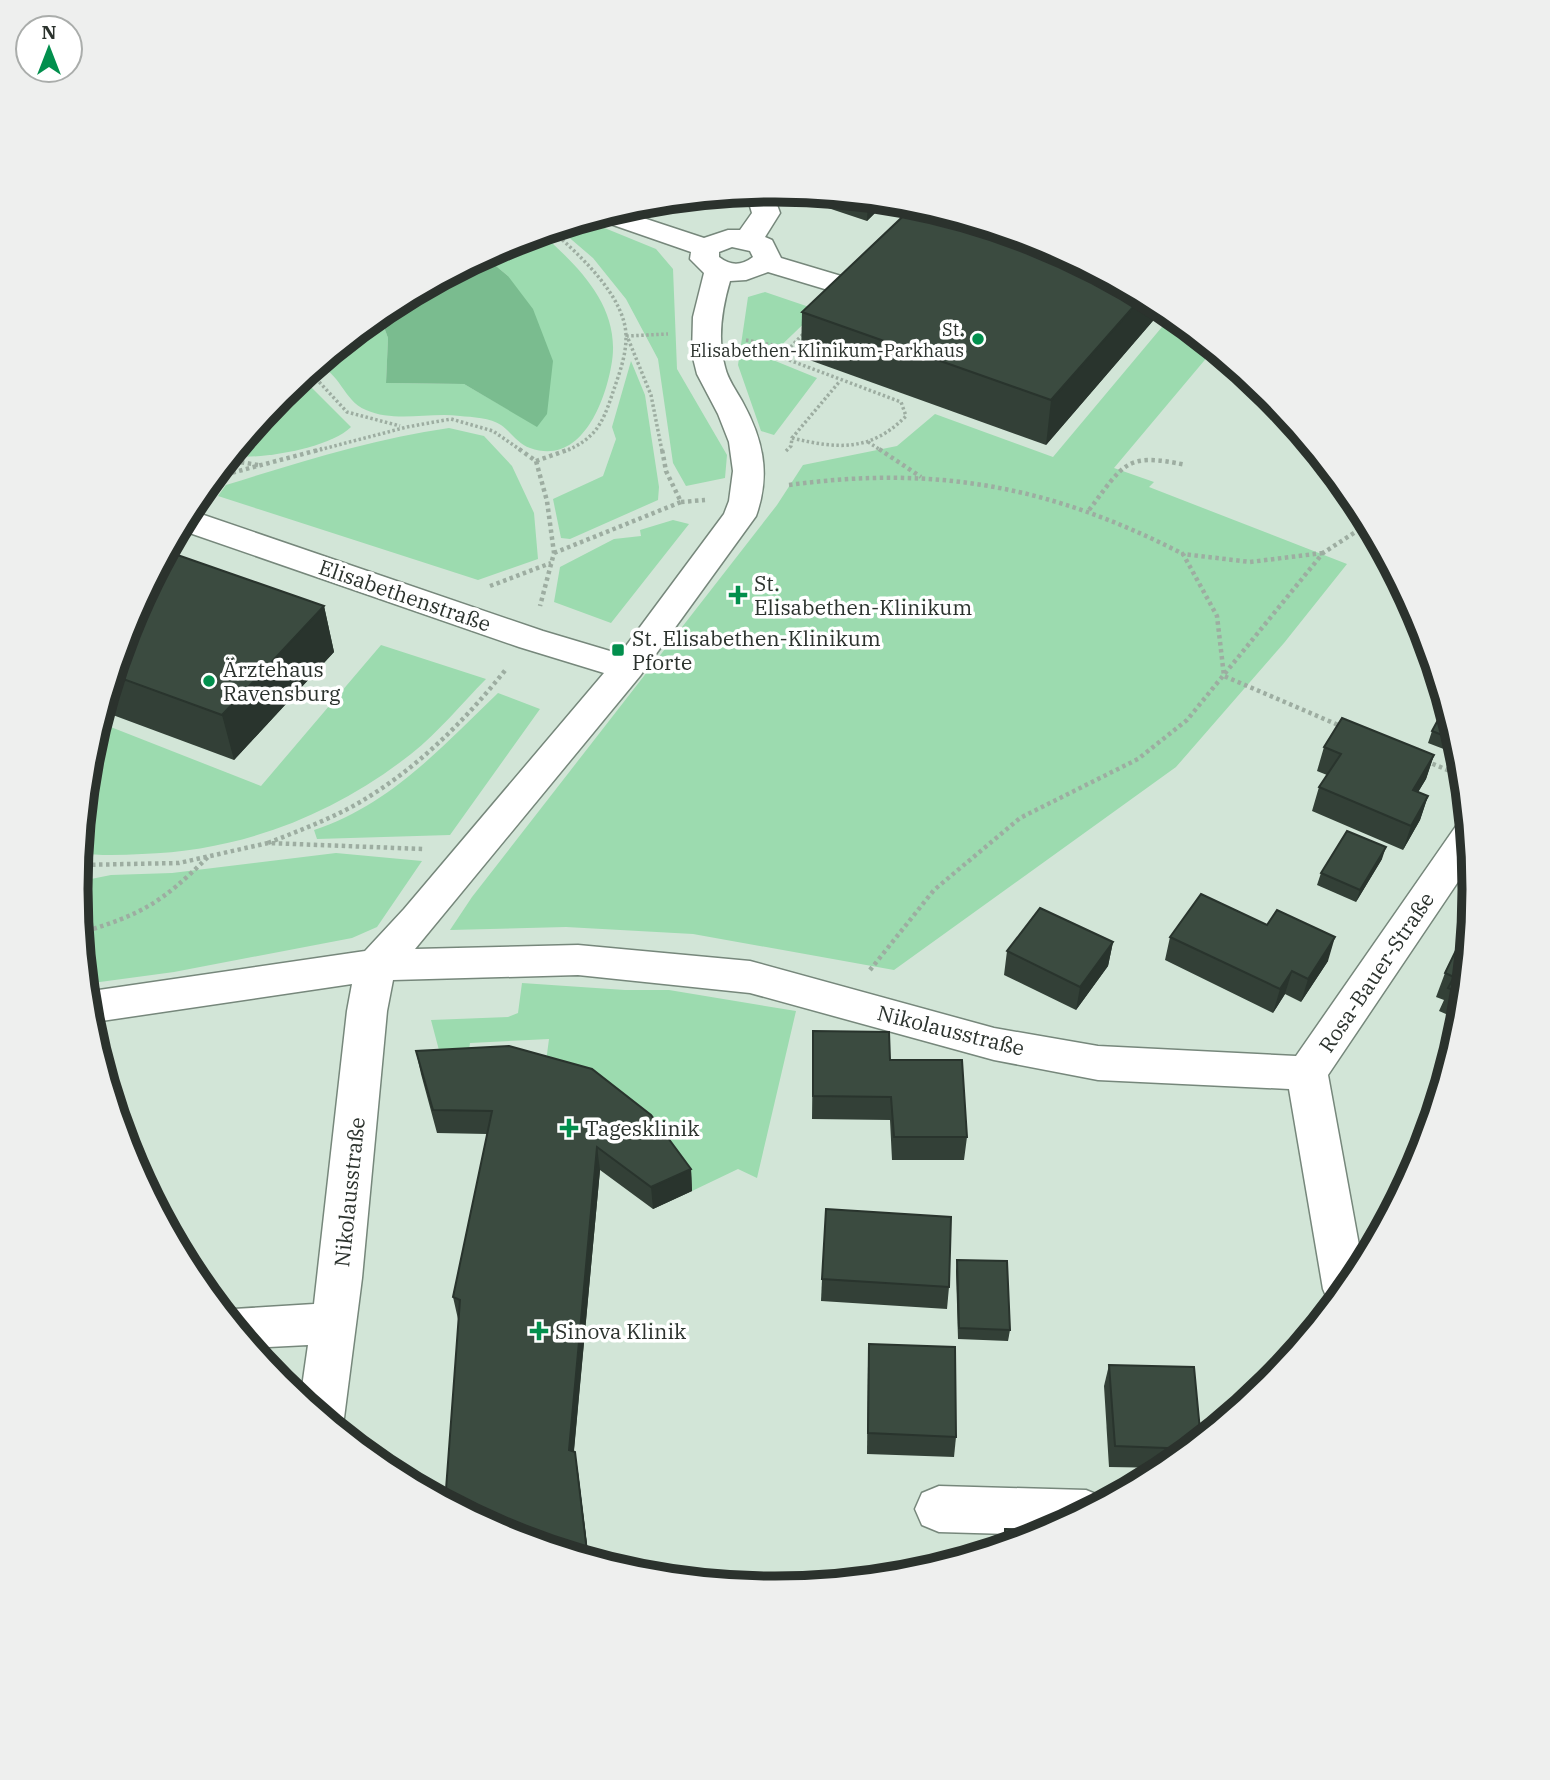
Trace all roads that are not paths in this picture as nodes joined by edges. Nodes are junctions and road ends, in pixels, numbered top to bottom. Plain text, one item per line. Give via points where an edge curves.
1 (765, 202) edge
2 (620, 221) edge
3 (756, 250) junction
4 (713, 259) junction
5 (857, 290) edge
6 (194, 523) edge
7 (628, 668) junction
8 (1461, 848) edge
9 (376, 965) junction
10 (98, 1005) edge
11 (1307, 1073) junction
12 (1343, 1278) edge
13 (334, 1323) junction
14 (246, 1328) edge
15 (322, 1407) edge
16 (939, 1509) dead end
17 (1067, 1512) edge

1 - 3 street via 768,217
2 - 4 street
3 - 4 street via 728,238
3 - 5 street
4 - 7 street via 709,367 737,419 749,456 749,494 715,552
6 - 7 street, Elisabethenstraße
7 - 9 street
8 - 11 street, Rosa-Bauer-Straße
9 - 10 street, Nikolausstraße
9 - 11 street, Nikolausstraße via 578,960 750,977 994,1044 1098,1063
9 - 13 street, Nikolausstraße via 367,1011
11 - 12 street
13 - 14 street
13 - 15 street, Nikolausstraße
16 - 17 street

